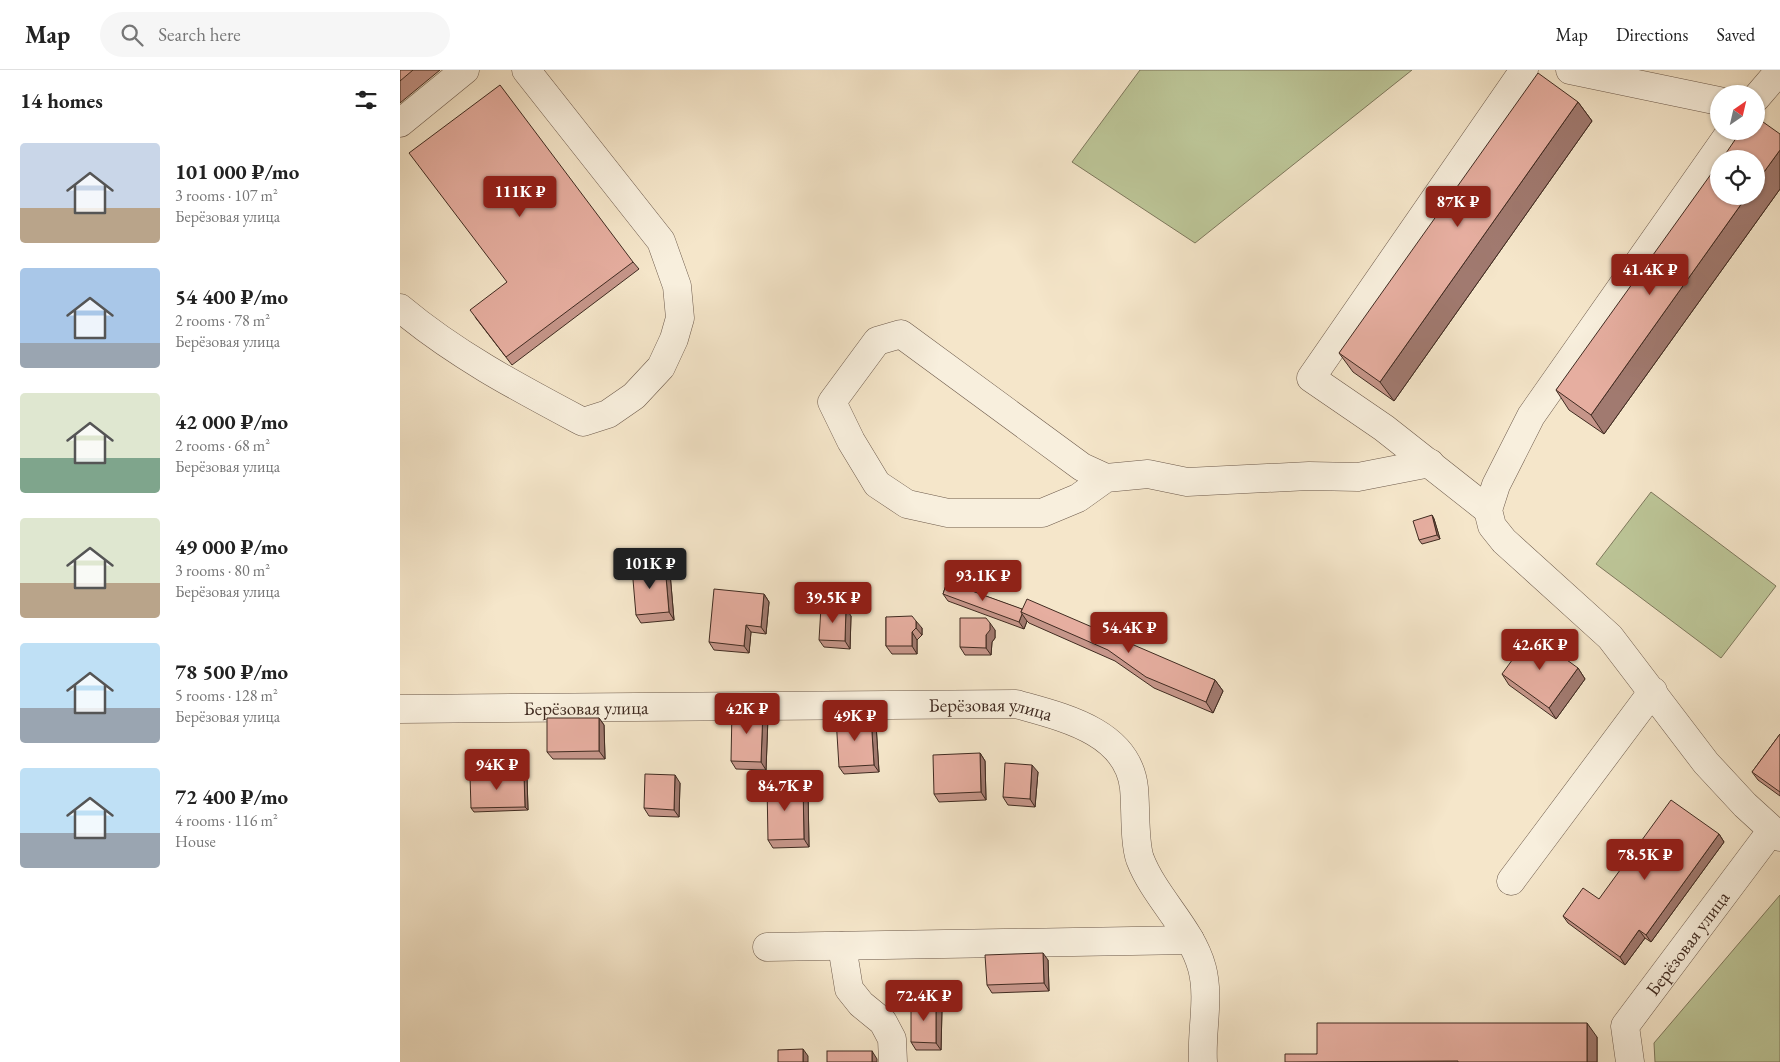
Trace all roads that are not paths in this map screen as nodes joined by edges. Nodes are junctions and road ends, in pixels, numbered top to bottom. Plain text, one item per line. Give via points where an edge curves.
1 (465, 70) edge
2 (526, 70) edge
3 (1524, 70) edge
4 (1570, 70) edge
5 (1780, 70) edge
6 (1765, 88) edge
7 (1710, 99) edge
8 (400, 122) edge
9 (1725, 140) edge
10 (400, 308) edge
11 (1430, 463) junction
12 (1106, 478) junction
13 (1488, 510) junction
14 (1653, 690) junction
15 (400, 709) edge
16 (1776, 834) edge
17 (1511, 881) dead end
18 (1190, 940) junction
19 (842, 946) junction
20 (767, 947) dead end
21 (894, 1062) edge
22 (1203, 1062) edge
23 (1630, 1062) edge

1 - 8 street
2 - 10 street via 661,242 677,286 680,318 661,367 634,396 608,414 583,422 501,379 434,337
3 - 11 street via 1311,378
4 - 7 street
5 - 6 street
9 - 13 street via 1531,416 1496,485
11 - 12 street via 1358,477 1187,482 1148,474
11 - 13 street
12 - 12 street via 1082,467 901,334 877,341 832,402 877,484 907,504 948,513 1042,513 1078,498
13 - 14 street via 1492,526 1504,541 1610,637
14 - 16 street via 1706,763
14 - 17 street
15 - 18 street, Берёзовая улица via 1016,704 1047,712 1093,730 1114,745 1127,762 1134,786 1140,858
16 - 23 street, Берёзовая улица via 1625,1026
18 - 19 street
18 - 22 street, Берёзовая улица via 1202,967 1206,992
19 - 20 street
19 - 21 street via 849,989 860,1004 883,1022 892,1039

